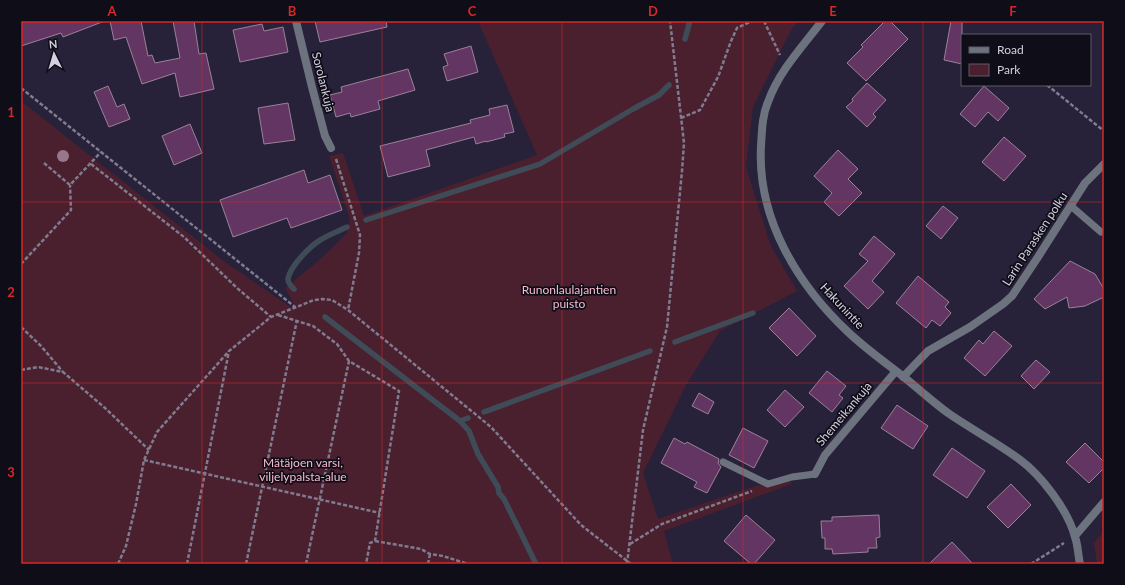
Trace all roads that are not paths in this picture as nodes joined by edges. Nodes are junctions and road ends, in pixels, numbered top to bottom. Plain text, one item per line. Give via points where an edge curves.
1 (296, 21) edge
2 (822, 21) edge
3 (331, 148) road end
4 (1104, 164) edge
5 (1071, 206) junction
6 (1102, 232) dead end
7 (896, 372) junction
8 (903, 377) junction
9 (723, 462) dead end
10 (815, 474) joint
11 (1104, 502) edge
12 (1075, 536) junction
13 (1080, 564) edge

1 - 3 street, Sorolankuja via 325,136
2 - 7 street, Hakunintie via 775,83 763,117 760,159 770,217 788,257 814,295 848,332
4 - 5 street, Larin Parasken polku via 1085,183
5 - 6 lane
5 - 8 street, Larin Parasken polku via 1012,296 970,327 928,351
7 - 8 street, Hakunintie
7 - 10 street, Shemeikankuja via 825,455
8 - 12 street, Hakunintie via 948,413 1027,466 1055,497
9 - 10 lane via 768,484
11 - 12 street
12 - 13 street, Hakunintie

